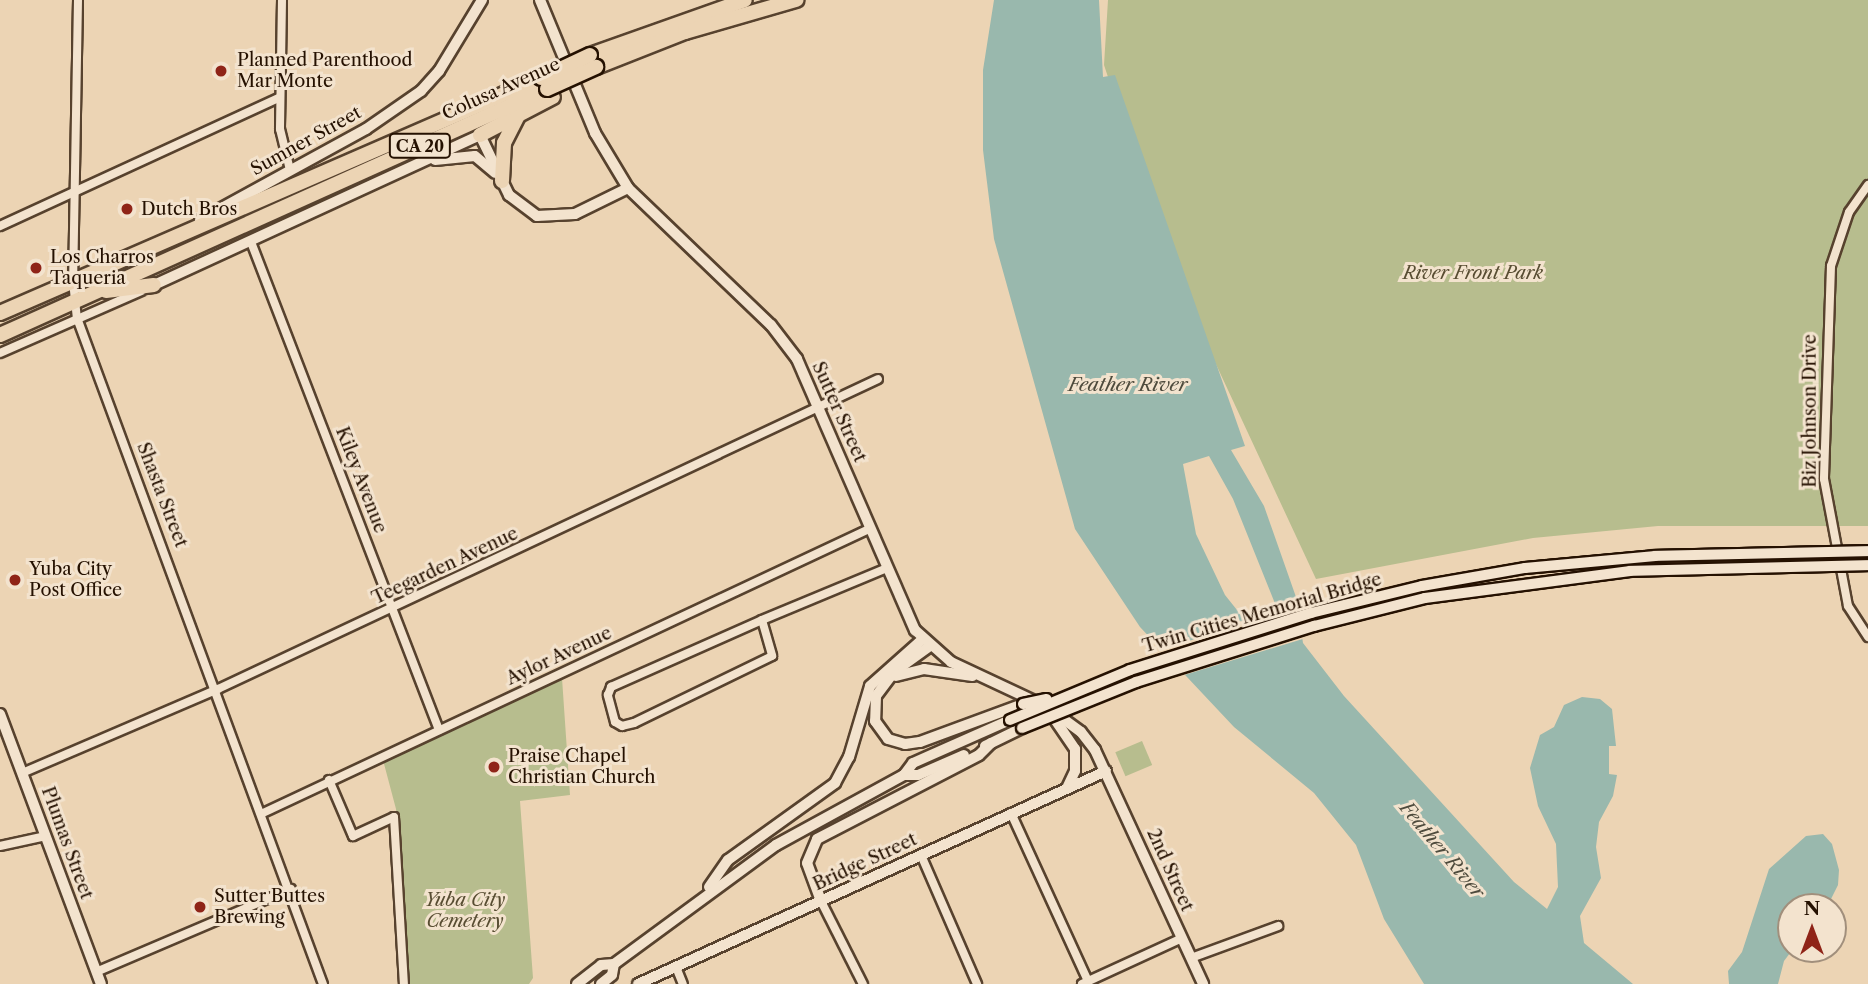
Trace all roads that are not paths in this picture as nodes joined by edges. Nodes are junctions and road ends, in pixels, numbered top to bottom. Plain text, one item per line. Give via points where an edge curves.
1 (78, 0) edge
2 (282, 0) edge
3 (482, 0) edge
4 (540, 0) edge
5 (745, 0) edge
6 (796, 0) edge
7 (596, 65) junction
8 (547, 88) junction
9 (280, 97) junction
10 (520, 114) junction
11 (481, 135) junction
12 (423, 162) junction
13 (290, 170) junction
14 (502, 181) junction
15 (1868, 185) edge
16 (628, 188) junction
17 (76, 191) junction
18 (0, 226) edge
19 (183, 231) junction
20 (251, 242) junction
21 (73, 281) junction
22 (154, 285) junction
23 (101, 290) junction
24 (74, 302) junction
25 (0, 313) edge
26 (78, 318) junction
27 (0, 335) edge
28 (0, 353) edge
29 (878, 379) dead end
30 (821, 406) junction
31 (869, 529) junction
32 (1868, 551) edge
33 (1868, 565) edge
34 (887, 568) junction
35 (394, 607) junction
36 (762, 620) junction
37 (1868, 637) edge
38 (926, 643) junction
39 (890, 678) junction
40 (988, 678) junction
41 (218, 689) junction
42 (1072, 693) junction
43 (1047, 707) junction
44 (0, 714) edge
45 (439, 730) junction
46 (991, 743) junction
47 (1106, 771) junction
48 (22, 773) junction
49 (904, 775) junction
50 (329, 780) junction
51 (1067, 788) junction
52 (263, 813) junction
53 (1011, 813) junction
54 (46, 836) junction
55 (0, 846) edge
56 (920, 855) junction
57 (291, 889) junction
58 (703, 894) junction
59 (821, 901) junction
60 (1278, 926) dead end
61 (1182, 938) junction
62 (1191, 958) junction
63 (614, 964) junction
64 (676, 967) junction
65 (96, 972) junction
66 (1085, 983) edge
67 (101, 984) edge
68 (323, 984) edge
69 (404, 984) edge
70 (576, 984) edge
71 (601, 984) edge
72 (639, 984) edge
73 (683, 984) edge
74 (863, 984) edge
75 (977, 984) edge
76 (1203, 984) edge

1 - 17 street, Shasta Street
2 - 9 street
3 - 13 main road, Sumner Street via 439,71 421,91 366,129
4 - 16 main road, Sutter Street via 595,133
5 - 7 highway, Colusa Avenue / CA 20
6 - 7 highway, Colusa Avenue / CA 20 via 658,41
7 - 8 highway, Colusa Avenue / CA 20, bridge
8 - 10 highway
8 - 19 highway, Colusa Avenue / CA 20
8 - 23 highway, Colusa Avenue / CA 20
9 - 13 street via 282,140
9 - 17 street
10 - 11 highway
10 - 14 highway via 504,144
11 - 12 main road, Colusa Avenue
11 - 14 main road
12 - 14 main road via 475,156
12 - 20 main road, Colusa Avenue
13 - 19 main road, Sumner Street
14 - 16 main road via 525,211 551,217 575,214
15 - 37 street, Biz Johnson Drive via 1849,212 1831,266 1824,479 1849,606
16 - 30 main road, Sutter Street via 771,325 797,359
17 - 18 street
17 - 21 street, Shasta Street
19 - 21 highway, Colusa Avenue / CA 20
20 - 22 main road, Colusa Avenue
20 - 35 street, Kiley Avenue
21 - 24 street, Shasta Street
21 - 25 highway, Colusa Avenue / CA 20
22 - 23 highway
22 - 26 street, Colusa Avenue
23 - 24 highway, Colusa Avenue / CA 20
24 - 26 street, Shasta Street
24 - 27 highway, Colusa Avenue / CA 20
26 - 28 street, Colusa Avenue
26 - 41 street, Shasta Street
29 - 30 street, Teegarden Avenue
30 - 31 main road, Sutter Street
30 - 35 street, Teegarden Avenue
31 - 34 main road, Sutter Street
31 - 45 street, Aylor Avenue
32 - 42 main road, Twin Cities Memorial Bridge, bridge via 1656,556 1441,582 1311,613
33 - 46 main road, Twin Cities Memorial Bridge, bridge via 1629,571 1425,598 1314,626 1136,682
34 - 36 street
34 - 38 main road, Sutter Street
35 - 41 street, Teegarden Avenue
35 - 45 street, Kiley Avenue
36 - 36 street via 611,687 608,695 615,722 622,726 634,723 772,656
38 - 39 main road
38 - 40 main road, Sutter Street via 959,667
38 - 58 main road via 870,686 849,757 835,783 728,860
39 - 40 main road via 924,669
39 - 42 main road, bridge via 878,690 873,713 881,732 897,743 920,742
40 - 43 main road, Sutter Street
41 - 48 street, Teegarden Avenue
41 - 52 street, Shasta Street
42 - 49 main road, Twin Cities Memorial Bridge, bridge via 913,763
43 - 47 main road, Sutter Street via 1081,732
43 - 51 main road via 1076,753 1076,771
44 - 48 main road, Plumas Street
45 - 50 street, Aylor Avenue
46 - 49 main road via 918,775
46 - 59 main road via 979,755 817,839 809,849 807,866
47 - 51 main road, Bridge Street
47 - 61 main road, 2nd Street
48 - 54 main road, Plumas Street
49 - 58 main road via 802,829
50 - 52 street, Aylor Avenue
50 - 69 street via 353,836 394,817
51 - 53 main road, Bridge Street
52 - 57 street, Shasta Street
53 - 56 main road, Bridge Street
53 - 66 street
54 - 55 street
54 - 65 main road, Plumas Street
56 - 59 main road, Bridge Street
56 - 75 street
57 - 65 street
57 - 68 street, Shasta Street
58 - 63 main road
59 - 64 main road, Bridge Street
59 - 74 street
60 - 62 street
61 - 62 main road, 2nd Street
61 - 66 street
62 - 76 main road, 2nd Street
63 - 70 main road via 601,965
63 - 71 main road via 612,975
64 - 72 main road, Bridge Street
64 - 73 street
65 - 67 main road, Plumas Street

